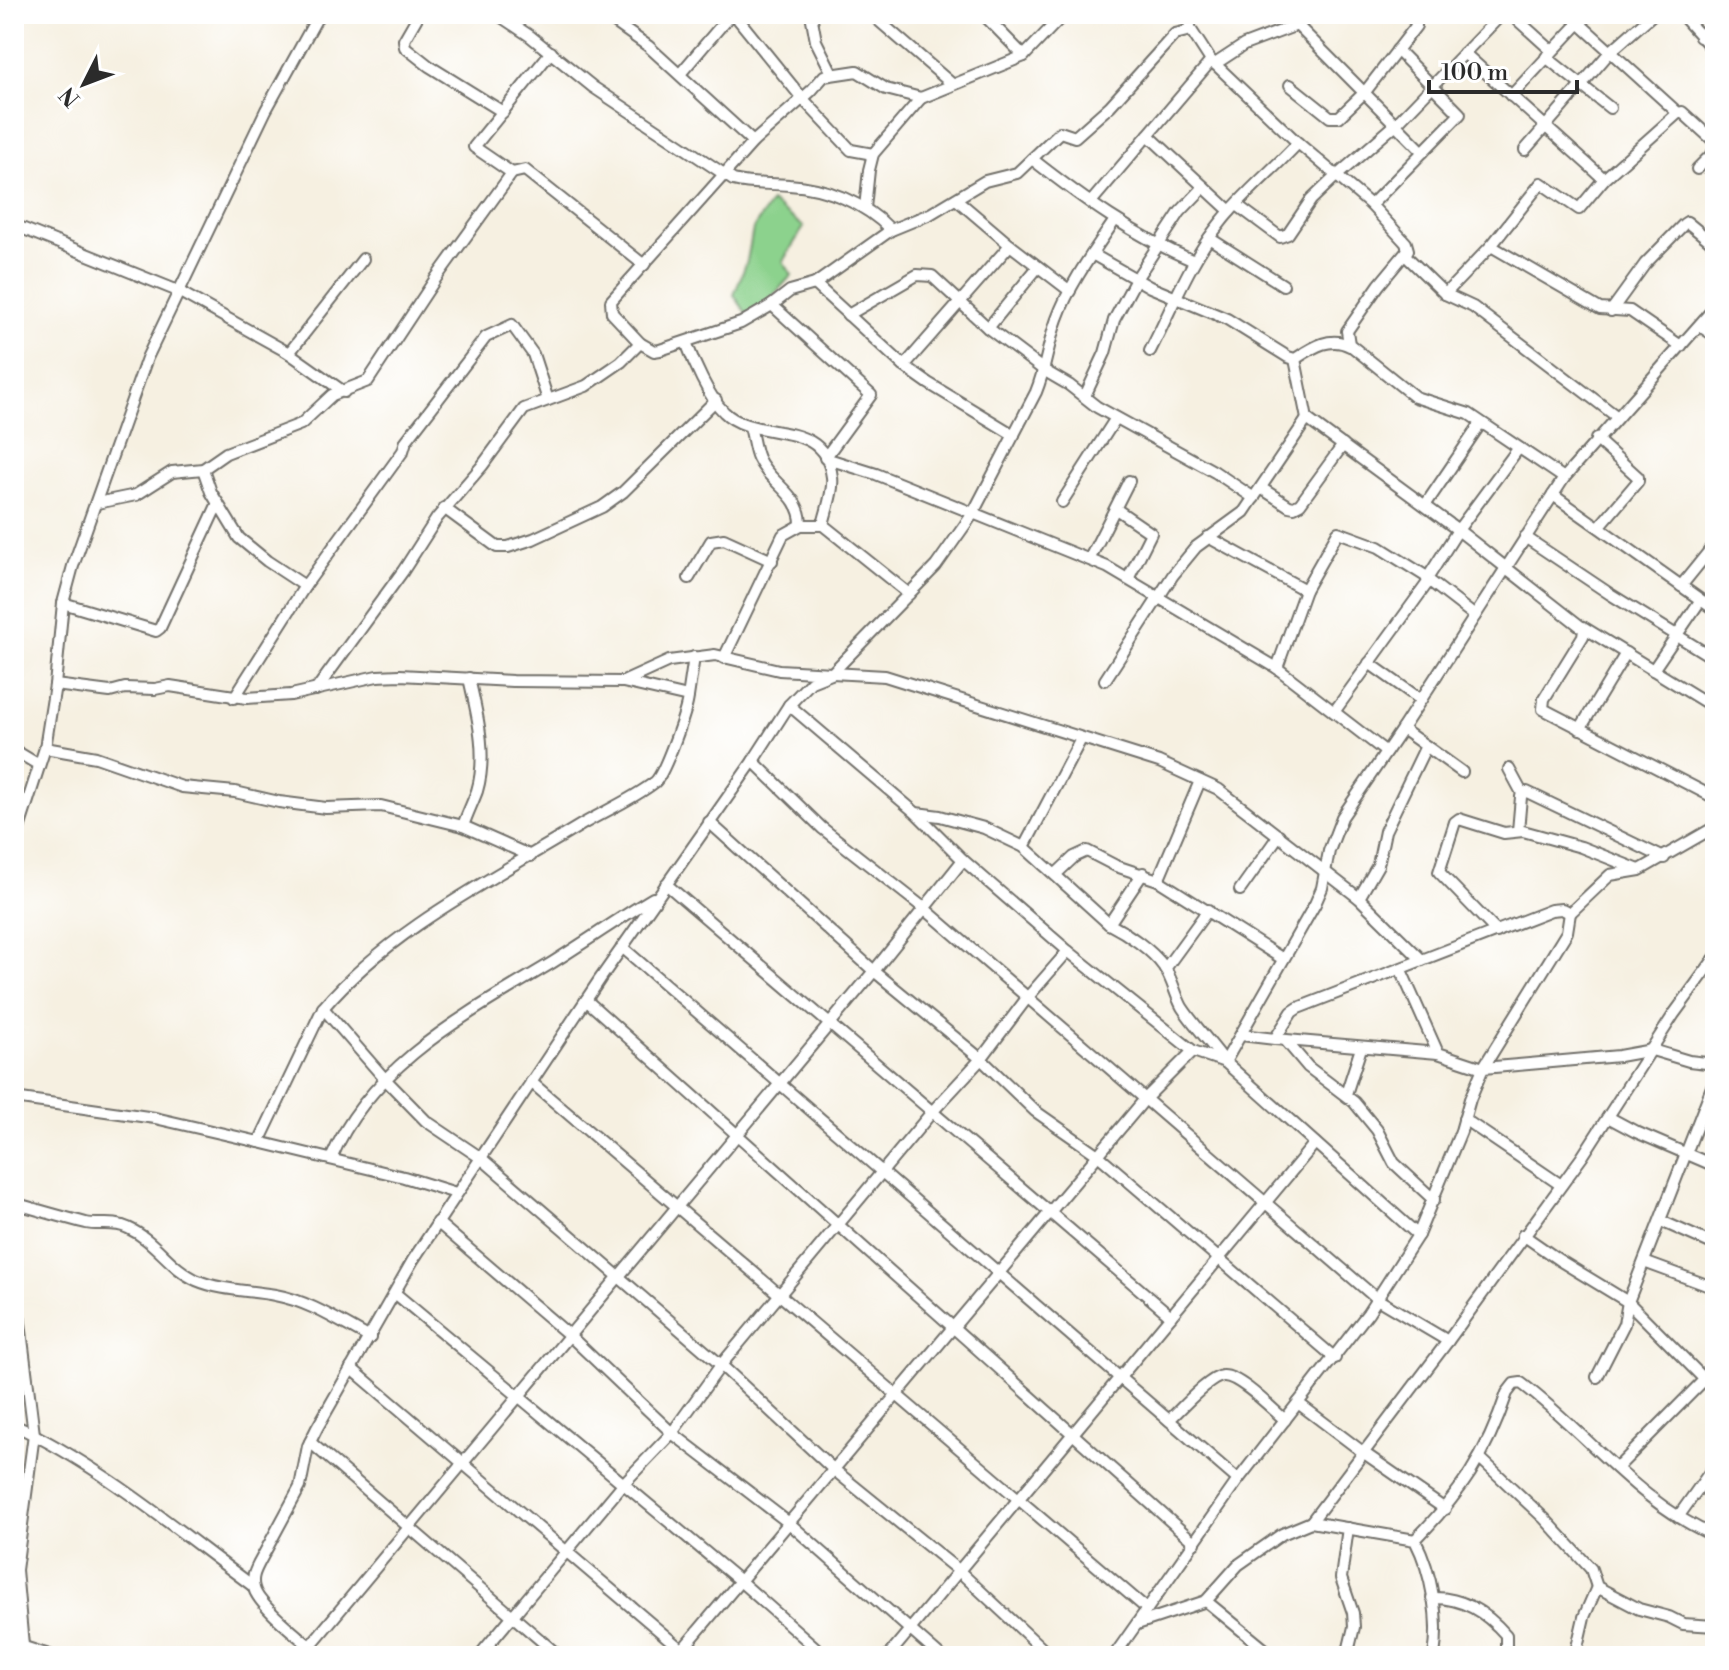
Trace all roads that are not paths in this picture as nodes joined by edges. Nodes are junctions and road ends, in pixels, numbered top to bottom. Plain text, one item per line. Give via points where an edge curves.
1 (419, 14) edge
2 (497, 14) edge
3 (603, 14) edge
4 (732, 14) edge
5 (811, 14) edge
6 (871, 14) edge
7 (983, 14) edge
8 (1064, 14) edge
9 (1187, 14) edge
10 (1312, 14) edge
11 (1407, 14) edge
12 (1502, 14) edge
13 (1511, 14) edge
14 (1569, 14) edge
15 (1591, 14) edge
16 (1653, 14) edge
17 (1681, 14) edge
18 (317, 15) edge
19 (1715, 21) edge
20 (1579, 23) junction
21 (1297, 25) junction
22 (1191, 30) junction
23 (1700, 37) junction
24 (1397, 50) junction
25 (551, 52) junction
26 (1610, 52) junction
27 (1715, 52) edge
28 (1464, 53) junction
29 (1549, 54) junction
30 (1024, 56) junction
31 (1213, 62) junction
32 (832, 73) junction
33 (680, 74) junction
34 (952, 84) junction
35 (1290, 85) dead end
36 (1433, 85) junction
37 (1582, 85) junction
38 (1365, 92) junction
39 (1511, 96) junction
40 (802, 98) junction
41 (921, 98) junction
42 (1610, 108) dead end
43 (503, 112) junction
44 (1678, 113) junction
45 (1395, 125) junction
46 (1548, 126) junction
47 (1148, 135) junction
48 (753, 142) junction
49 (1715, 142) edge
50 (1298, 143) junction
51 (1525, 150) dead end
52 (1715, 151) edge
53 (1423, 152) junction
54 (873, 154) junction
55 (1032, 159) junction
56 (1697, 169) dead end
57 (512, 173) junction
58 (725, 175) junction
59 (1337, 175) junction
60 (1604, 179) junction
61 (1204, 187) junction
62 (956, 199) junction
63 (1091, 202) junction
64 (1371, 205) junction
65 (865, 208) junction
66 (1233, 208) junction
67 (1115, 220) junction
68 (14, 225) edge
69 (891, 230) junction
70 (1209, 238) junction
71 (1010, 245) junction
72 (1157, 245) junction
73 (1715, 245) edge
74 (1491, 246) junction
75 (1092, 254) junction
76 (1405, 255) junction
77 (363, 259) dead end
78 (1194, 261) junction
79 (644, 265) junction
80 (1038, 267) junction
81 (1136, 279) junction
82 (815, 284) junction
83 (1283, 285) dead end
84 (178, 291) junction
85 (1070, 291) junction
86 (1445, 294) junction
87 (1178, 297) junction
88 (961, 303) junction
89 (772, 305) junction
90 (1715, 307) edge
91 (1611, 311) junction
92 (848, 315) junction
93 (1700, 326) junction
94 (988, 328) junction
95 (1715, 336) edge
96 (686, 342) junction
97 (640, 343) junction
98 (1681, 346) junction
99 (1351, 347) junction
100 (1150, 351) dead end
101 (289, 353) junction
102 (1295, 359) junction
103 (904, 366) junction
104 (1045, 371) junction
105 (344, 392) junction
106 (1085, 396) junction
107 (548, 400) junction
108 (716, 400) junction
109 (1616, 416) junction
110 (1116, 418) junction
111 (1307, 419) junction
112 (1481, 423) junction
113 (750, 427) junction
114 (1014, 435) junction
115 (1596, 439) junction
116 (1343, 445) junction
117 (1518, 449) junction
118 (825, 458) junction
119 (203, 469) junction
120 (1564, 478) junction
121 (1129, 481) dead end
122 (1261, 488) junction
123 (1553, 495) junction
124 (1254, 498) junction
125 (1062, 502) dead end
126 (97, 503) junction
127 (218, 503) junction
128 (1426, 504) junction
129 (444, 508) junction
130 (1116, 509) junction
131 (972, 515) junction
132 (801, 525) junction
133 (823, 525) junction
134 (1599, 527) junction
135 (1458, 530) junction
136 (1208, 537) junction
137 (1525, 537) junction
138 (1715, 544) edge
139 (1090, 558) junction
140 (1705, 559) junction
141 (772, 561) junction
142 (1715, 566) edge
143 (1506, 568) junction
144 (689, 578) dead end
145 (1128, 579) junction
146 (1428, 579) junction
147 (305, 586) junction
148 (1681, 586) junction
149 (1305, 590) junction
150 (909, 594) junction
151 (1158, 596) junction
152 (1700, 601) junction
153 (63, 603) junction
154 (1715, 610) edge
155 (1475, 616) junction
156 (1583, 627) junction
157 (1675, 635) junction
158 (1626, 653) junction
159 (694, 657) junction
160 (724, 658) junction
161 (1715, 659) edge
162 (1369, 663) junction
163 (1277, 668) junction
164 (1653, 670) junction
165 (831, 674) junction
166 (469, 678) junction
167 (1105, 680) dead end
168 (623, 682) junction
169 (55, 685) junction
170 (316, 690) junction
171 (688, 697) junction
172 (234, 698) junction
173 (1421, 700) junction
174 (789, 705) junction
175 (1715, 708) edge
176 (1334, 712) junction
177 (1402, 729) junction
178 (1580, 729) junction
179 (1081, 739) junction
180 (1426, 746) junction
181 (45, 748) junction
182 (14, 750) edge
183 (1386, 752) junction
184 (753, 761) junction
185 (39, 765) junction
186 (1509, 769) dead end
187 (1462, 772) dead end
188 (1200, 781) junction
189 (1522, 793) junction
190 (1715, 798) edge
191 (916, 813) junction
192 (709, 822) junction
193 (463, 826) junction
194 (1715, 827) edge
195 (1518, 831) junction
196 (1279, 835) junction
197 (14, 844) edge
198 (1024, 847) junction
199 (531, 856) junction
200 (1664, 858) junction
201 (963, 860) junction
202 (1640, 870) junction
203 (1327, 872) junction
204 (1143, 873) junction
205 (1056, 874) junction
206 (1158, 880) junction
207 (666, 884) junction
208 (1240, 890) dead end
209 (659, 894) junction
210 (1359, 898) junction
211 (925, 909) junction
212 (1208, 910) junction
213 (1570, 913) junction
214 (1109, 924) junction
215 (1497, 932) junction
216 (622, 947) junction
217 (1068, 951) junction
218 (1715, 958) edge
219 (1283, 959) junction
220 (1422, 960) junction
221 (1165, 969) junction
222 (1401, 970) junction
223 (874, 971) junction
224 (1027, 998) junction
225 (586, 1000) junction
226 (323, 1008) junction
227 (829, 1024) junction
228 (1241, 1035) junction
229 (1280, 1040) junction
230 (1361, 1048) junction
231 (1652, 1050) junction
232 (1193, 1051) junction
233 (1438, 1053) junction
234 (981, 1059) junction
235 (1225, 1062) junction
236 (1715, 1064) edge
237 (1483, 1068) junction
238 (384, 1078) junction
239 (1715, 1079) edge
240 (531, 1082) junction
241 (779, 1083) junction
242 (1346, 1094) junction
243 (14, 1098) edge
244 (1145, 1099) junction
245 (932, 1112) junction
246 (1702, 1115) junction
247 (1608, 1117) junction
248 (1464, 1119) junction
249 (1715, 1119) edge
250 (737, 1134) junction
251 (259, 1142) junction
252 (1315, 1143) junction
253 (1098, 1155) junction
254 (1688, 1155) junction
255 (481, 1158) junction
256 (331, 1159) junction
257 (1715, 1166) edge
258 (882, 1172) junction
259 (1561, 1185) junction
260 (456, 1193) junction
261 (1434, 1200) junction
262 (14, 1203) edge
263 (1266, 1203) junction
264 (677, 1206) junction
265 (1050, 1212) junction
266 (1661, 1221) junction
267 (437, 1222) junction
268 (838, 1225) junction
269 (1418, 1235) junction
270 (1523, 1235) junction
271 (1715, 1245) edge
272 (1219, 1259) junction
273 (1644, 1262) junction
274 (999, 1273) junction
275 (14, 1275) edge
276 (618, 1276) junction
277 (1715, 1286) edge
278 (396, 1294) junction
279 (780, 1295) junction
280 (1377, 1299) junction
281 (1628, 1302) junction
282 (1171, 1316) junction
283 (953, 1327) junction
284 (569, 1335) junction
285 (370, 1338) junction
286 (1448, 1341) junction
287 (1335, 1358) junction
288 (721, 1365) junction
289 (351, 1368) junction
290 (1597, 1377) dead end
291 (1120, 1378) junction
292 (1703, 1381) junction
293 (1715, 1390) edge
294 (897, 1395) junction
295 (518, 1396) junction
296 (1298, 1403) junction
297 (1169, 1420) junction
298 (1285, 1420) junction
299 (14, 1425) edge
300 (672, 1433) junction
301 (34, 1434) junction
302 (1073, 1434) junction
303 (310, 1442) junction
304 (1364, 1453) junction
305 (1481, 1459) junction
306 (462, 1463) junction
307 (1715, 1465) edge
308 (1617, 1468) junction
309 (833, 1469) junction
310 (1238, 1480) junction
311 (623, 1484) junction
312 (1019, 1500) junction
313 (1445, 1509) junction
314 (1678, 1517) junction
315 (1311, 1522) junction
316 (789, 1523) junction
317 (409, 1527) junction
318 (1348, 1528) junction
319 (1715, 1536) edge
320 (1415, 1540) junction
321 (1195, 1543) junction
322 (566, 1551) junction
323 (959, 1571) junction
324 (740, 1581) junction
325 (253, 1586) junction
326 (1597, 1587) junction
327 (1432, 1598) junction
328 (1206, 1601) junction
329 (1147, 1609) junction
330 (513, 1616) junction
331 (1135, 1625) junction
332 (1715, 1626) edge
333 (910, 1631) junction
334 (310, 1646) junction
335 (24, 1652) edge
336 (683, 1654) edge
337 (14, 1656) edge
338 (52, 1656) edge
339 (322, 1656) edge
340 (479, 1656) edge
341 (559, 1656) edge
342 (825, 1656) edge
343 (888, 1656) edge
344 (940, 1656) edge
345 (1050, 1656) edge
346 (1114, 1656) edge
347 (1273, 1656) edge
348 (1347, 1656) edge
349 (1434, 1656) edge
350 (1506, 1656) edge
351 (1575, 1656) edge

1 - 43 street via 405,47
2 - 25 street
3 - 33 street
4 - 33 street
4 - 40 street
5 - 32 street via 818,48
6 - 34 street
7 - 30 street
8 - 30 street
9 - 22 street
10 - 21 street
11 - 24 street via 1416,26
12 - 28 street
13 - 29 street
14 - 20 street
15 - 20 street
16 - 26 street
17 - 23 street
18 - 84 street
19 - 23 street
20 - 26 street
20 - 29 street
21 - 31 street
21 - 38 street
22 - 31 street
22 - 55 street via 1175,34 1075,137 1060,132
23 - 27 street
24 - 36 street
24 - 38 street
25 - 43 street
25 - 58 street via 593,87
26 - 37 street
26 - 44 street
28 - 36 street
28 - 39 street
29 - 37 street
29 - 39 street
30 - 34 street
31 - 47 street
31 - 50 street
32 - 40 street
32 - 41 street via 857,71 886,89
33 - 48 street
34 - 41 street
35 - 38 street via 1330,117 1339,117
36 - 45 street
36 - 53 street via 1460,114
37 - 42 street
37 - 46 street
38 - 45 street
39 - 46 street
40 - 48 street
40 - 54 street via 851,150
41 - 54 street
43 - 57 street via 474,147
44 - 49 street
44 - 60 street
45 - 53 street
45 - 59 street
46 - 51 street
46 - 60 street
47 - 61 street
47 - 63 street
48 - 58 street
50 - 59 street
50 - 66 street
52 - 56 street
53 - 64 street
54 - 65 street
55 - 62 street via 1017,173 985,181
55 - 63 street
57 - 79 street via 525,170
57 - 105 street via 368,381
58 - 65 street via 745,184 795,185
58 - 79 street
59 - 64 street
59 - 66 street via 1280,237
60 - 74 street via 1579,209 1541,183
61 - 66 street
61 - 72 street
62 - 69 street
62 - 71 street
63 - 67 street
64 - 76 street via 1406,243
65 - 69 street
66 - 70 street
67 - 72 street
67 - 75 street
68 - 84 street
69 - 82 street
70 - 78 street
70 - 83 street
71 - 80 street
71 - 88 street
72 - 78 street
72 - 81 street
73 - 91 street via 1687,222 1645,264
74 - 86 street
74 - 91 street
75 - 81 street
75 - 85 street
76 - 86 street
76 - 99 street via 1347,331
77 - 101 street
78 - 87 street
79 - 97 street via 610,307
80 - 85 street
80 - 94 street
81 - 87 street
81 - 106 street
82 - 89 street via 790,291
82 - 92 street
84 - 101 street
84 - 126 street via 147,358
85 - 104 street via 1057,318
86 - 109 street via 1473,307
87 - 100 street
87 - 102 street
88 - 92 street via 924,274
88 - 94 street
88 - 103 street
89 - 96 street via 741,323
89 - 118 street via 871,395
90 - 93 street
91 - 98 street via 1630,311
92 - 103 street
93 - 95 street
93 - 98 street
94 - 104 street
96 - 97 street via 654,351
96 - 108 street
97 - 107 street via 586,386
98 - 109 street
99 - 102 street via 1341,341 1326,343
99 - 112 street via 1415,397
101 - 105 street
102 - 111 street
103 - 114 street
104 - 106 street
104 - 114 street
105 - 119 street via 332,395 301,424 226,453
106 - 110 street
107 - 129 street via 524,409
107 - 147 street via 533,354 512,325 486,337
108 - 113 street via 723,411
108 - 129 street via 623,492 533,539 497,547
109 - 115 street
110 - 124 street
110 - 125 street
111 - 116 street
111 - 122 street
112 - 117 street
112 - 128 street
113 - 118 street via 797,435
113 - 132 street via 758,460 801,513
114 - 131 street
115 - 120 street
115 - 134 street via 1638,477
116 - 122 street via 1300,504 1289,506
116 - 128 street
117 - 120 street
117 - 135 street
118 - 131 street
118 - 133 street via 832,478
119 - 126 street via 172,472 136,495
119 - 127 street
120 - 123 street
121 - 130 street
122 - 124 street
123 - 134 street
123 - 137 street
124 - 136 street via 1244,512
126 - 153 street
127 - 147 street via 239,538
127 - 153 street via 156,631
128 - 135 street
129 - 170 street
130 - 139 street
130 - 145 street via 1151,533
131 - 139 street
131 - 150 street via 931,574
132 - 133 street
132 - 141 street via 783,535
133 - 150 street
134 - 148 street
135 - 143 street
135 - 146 street
136 - 149 street
136 - 151 street
137 - 143 street
137 - 157 street
138 - 140 street
139 - 145 street
140 - 142 street
140 - 148 street
141 - 144 street via 724,539 711,541
141 - 160 street
143 - 155 street
143 - 156 street
145 - 151 street
146 - 149 street via 1379,547 1338,532
146 - 155 street
146 - 162 street
147 - 172 street
148 - 152 street
149 - 163 street
150 - 165 street
151 - 163 street
151 - 167 street
152 - 154 street
152 - 157 street
153 - 169 street
155 - 173 street
156 - 158 street
156 - 178 street via 1583,636 1542,705
157 - 161 street
157 - 164 street
158 - 164 street
158 - 178 street
159 - 160 street
159 - 168 street via 669,661
159 - 171 street
160 - 165 street
162 - 173 street
162 - 176 street
163 - 176 street
164 - 175 street
165 - 174 street via 811,682
165 - 179 street via 885,676
166 - 168 street
166 - 170 street via 377,676
166 - 193 street via 481,767
168 - 171 street
169 - 172 street via 110,692 170,686
169 - 181 street
170 - 172 street
171 - 199 street via 657,780
173 - 177 street
174 - 184 street
174 - 191 street
176 - 183 street
177 - 180 street
177 - 183 street
178 - 190 street
179 - 188 street via 1159,762
179 - 198 street
180 - 187 street
180 - 210 street via 1385,831 1378,865
181 - 185 street
181 - 193 street via 96,757 182,787 326,808 381,806
182 - 185 street
183 - 203 street via 1342,817
184 - 192 street
184 - 211 street via 822,828
185 - 197 street
186 - 189 street
188 - 196 street
188 - 206 street
189 - 195 street
189 - 200 street
191 - 198 street via 984,828
191 - 201 street
192 - 207 street
192 - 223 street
193 - 199 street
194 - 200 street
195 - 202 street
195 - 215 street via 1504,833 1459,819 1439,872
196 - 203 street
196 - 208 street
198 - 205 street
199 - 226 street via 437,912 371,962
200 - 202 street
201 - 211 street
201 - 217 street
202 - 213 street via 1610,875
203 - 210 street
203 - 219 street
204 - 205 street via 1087,851
204 - 206 street
204 - 214 street
205 - 214 street
206 - 212 street
207 - 209 street
207 - 227 street
209 - 216 street
209 - 238 street via 508,989
210 - 220 street
211 - 223 street
211 - 224 street
212 - 219 street
212 - 221 street
213 - 215 street via 1551,910
213 - 237 street via 1567,932
214 - 221 street
215 - 220 street
216 - 225 street
216 - 241 street
217 - 224 street
217 - 232 street
218 - 231 street
219 - 228 street
220 - 222 street
221 - 235 street via 1184,1010
222 - 229 street via 1298,1008
222 - 233 street
223 - 227 street
223 - 234 street
224 - 234 street
224 - 244 street
225 - 240 street
225 - 250 street
226 - 238 street
226 - 251 street
227 - 241 street
227 - 245 street
228 - 229 street
228 - 235 street
229 - 230 street
229 - 242 street
230 - 233 street
230 - 242 street
231 - 236 street
231 - 237 street
231 - 247 street
232 - 235 street
232 - 244 street
233 - 237 street
234 - 245 street
234 - 253 street via 1035,1111
235 - 252 street
237 - 248 street
238 - 255 street via 426,1121
238 - 256 street via 356,1112
239 - 246 street
240 - 255 street
240 - 264 street
241 - 250 street
241 - 258 street
242 - 261 street via 1377,1130 1394,1163
243 - 251 street via 155,1118
244 - 253 street
244 - 263 street
245 - 258 street
245 - 265 street
246 - 249 street
246 - 254 street
247 - 254 street
247 - 259 street
248 - 259 street
248 - 261 street
250 - 264 street
250 - 268 street
251 - 256 street
252 - 263 street
252 - 269 street
253 - 265 street
253 - 272 street
254 - 257 street
254 - 266 street
255 - 260 street
255 - 276 street
256 - 260 street
258 - 268 street
258 - 274 street
259 - 270 street
260 - 267 street
261 - 269 street
262 - 285 street via 89,1223 125,1226 195,1279 302,1303
263 - 272 street
263 - 280 street
264 - 276 street
264 - 279 street
265 - 274 street
265 - 282 street
266 - 271 street
266 - 273 street
267 - 278 street
267 - 284 street
268 - 279 street
268 - 283 street
269 - 280 street
270 - 281 street
270 - 286 street
272 - 282 street
272 - 287 street
273 - 277 street
273 - 281 street
274 - 283 street
274 - 291 street
275 - 301 street
276 - 284 street
276 - 288 street
278 - 285 street
278 - 295 street
279 - 288 street
279 - 294 street
280 - 286 street
280 - 287 street
281 - 290 street via 1624,1324
281 - 292 street
282 - 291 street
283 - 294 street
283 - 302 street
284 - 295 street
284 - 300 street
285 - 289 street
286 - 304 street
287 - 296 street
288 - 300 street
288 - 309 street
289 - 303 street
289 - 306 street
291 - 297 street
291 - 302 street
292 - 293 street
292 - 308 street
294 - 309 street
294 - 312 street
295 - 306 street
295 - 311 street
296 - 298 street
296 - 304 street
297 - 298 street via 1223,1376 1236,1379
297 - 310 street
298 - 310 street
299 - 301 street
300 - 311 street
300 - 316 street
301 - 325 street via 149,1508
301 - 335 street via 16,1570
302 - 312 street
302 - 321 street
303 - 317 street
303 - 325 street via 300,1487 253,1575
304 - 313 street
304 - 315 street
305 - 308 street via 1507,1393 1521,1383
305 - 313 street
305 - 326 street via 1591,1569
306 - 317 street
306 - 322 street
307 - 314 street
308 - 314 street
309 - 316 street
309 - 323 street
310 - 321 street
311 - 322 street
311 - 324 street
312 - 323 street
312 - 329 street
313 - 320 street
314 - 319 street
315 - 318 street
315 - 328 street via 1282,1534 1238,1565
316 - 324 street
316 - 333 street
317 - 330 street
317 - 334 street
318 - 320 street
318 - 348 street via 1341,1578 1354,1627
320 - 327 street
321 - 329 street
322 - 330 street
322 - 336 street
323 - 333 street
323 - 345 street
324 - 336 street
324 - 342 street
325 - 334 street
326 - 332 street via 1683,1624
326 - 351 street
327 - 349 street
327 - 350 street via 1471,1604 1506,1635
328 - 331 street
328 - 347 street
329 - 331 street
330 - 340 street
330 - 341 street
331 - 346 street
333 - 343 street
333 - 344 street
334 - 339 street
335 - 337 street
335 - 338 street

